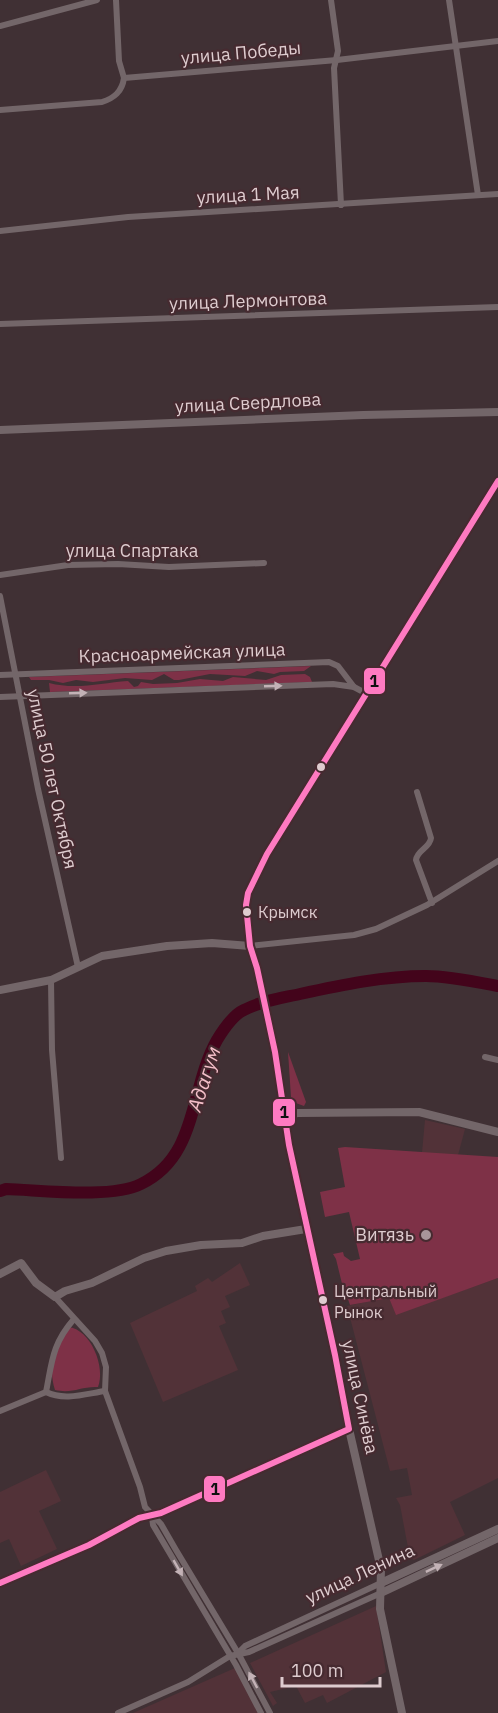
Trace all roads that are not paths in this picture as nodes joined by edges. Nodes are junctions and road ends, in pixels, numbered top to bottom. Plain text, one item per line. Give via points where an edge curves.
1 (97, 0) edge
2 (116, 0) edge
3 (331, 0) edge
4 (449, 0) edge
5 (0, 26) edge
6 (498, 41) edge
7 (456, 47) junction
8 (337, 60) junction
9 (124, 78) junction
10 (0, 110) edge
11 (498, 194) edge
12 (478, 195) junction
13 (340, 205) junction
14 (0, 231) edge
15 (498, 307) edge
16 (0, 324) edge
17 (498, 412) edge
18 (0, 430) edge
19 (498, 481) edge
20 (264, 562) dead end
21 (0, 575) edge
22 (0, 596) edge
23 (14, 674) junction
24 (0, 675) edge
25 (354, 687) junction
26 (367, 694) junction
27 (20, 696) junction
28 (0, 697) edge
29 (417, 792) dead end
30 (498, 861) edge
31 (432, 903) junction
32 (250, 946) junction
33 (78, 967) junction
34 (51, 980) junction
35 (0, 990) edge
36 (485, 1057) dead end
37 (498, 1060) edge
38 (285, 1115) junction
39 (498, 1131) edge
40 (61, 1158) dead end
41 (306, 1229) junction
42 (0, 1274) edge
43 (55, 1297) junction
44 (74, 1319) junction
45 (105, 1391) junction
46 (46, 1392) junction
47 (0, 1411) edge
48 (349, 1430) junction
49 (152, 1516) junction
50 (498, 1529) edge
51 (498, 1538) edge
52 (0, 1583) edge
53 (381, 1583) junction
54 (381, 1593) junction
55 (238, 1653) junction
56 (230, 1656) junction
57 (121, 1712) edge
58 (261, 1713) edge
59 (270, 1713) edge
60 (402, 1713) edge

1 - 5 street
2 - 9 street via 119,61
3 - 8 street
4 - 7 street
6 - 7 street, улица Победы
7 - 8 street, улица Победы
7 - 12 street
8 - 9 street, улица Победы
8 - 13 street via 334,68
9 - 10 street via 120,91 102,102
11 - 12 street, улица 1 Мая
12 - 13 street, улица 1 Мая
13 - 14 street, улица 1 Мая via 128,217
15 - 16 street, улица Лермонтова
17 - 18 main road, улица Свердлова
19 - 26 main road, улица Синёва
20 - 21 street, улица Спартака via 169,567 68,565
22 - 23 street, улица 50 лет Октября
23 - 24 street, Красноармейская улица
23 - 25 street, Красноармейская улица via 328,662 338,666
23 - 27 street, улица 50 лет Октября
25 - 26 street, Красноармейская улица
27 -> 25 street, Красноармейская улица via 315,684
26 - 32 main road, улица Синёва via 251,885 246,905
27 - 28 street, Красноармейская улица
27 - 33 street, улица 50 лет Октября
29 - 31 street via 431,838 416,860
30 - 31 street
31 - 32 street via 366,933
32 - 33 main road via 212,943 149,948 102,956
32 - 38 main road, улица Синёва via 276,1052
33 - 34 main road
34 - 35 main road
34 - 40 street
36 - 37 street
38 - 39 main road via 419,1112
38 - 41 main road, улица Синёва
41 - 43 main road via 242,1243 166,1251
41 - 48 main road, улица Синёва
42 - 43 main road via 21,1263 36,1283
43 - 44 street
44 - 45 street via 102,1353
44 - 46 street via 51,1360
45 - 46 street via 64,1397
45 - 49 street via 145,1507
46 - 47 street
48 - 49 main road
48 - 53 main road, улица Синёва
49 - 52 main road via 139,1518 89,1545
49 - 55 street via 161,1524
49 -> 56 street via 153,1525
50 - 53 main road, улица Ленина
54 -> 51 main road, улица Ленина
53 - 54 main road, улица Синёва
53 - 55 street, улица Ленина via 245,1646
54 - 55 street, улица Ленина via 249,1652
54 - 60 main road, улица Синёва via 380,1609
55 - 56 street, улица Ленина
59 -> 55 street
56 - 57 street, улица Ленина via 188,1682
56 - 58 street

